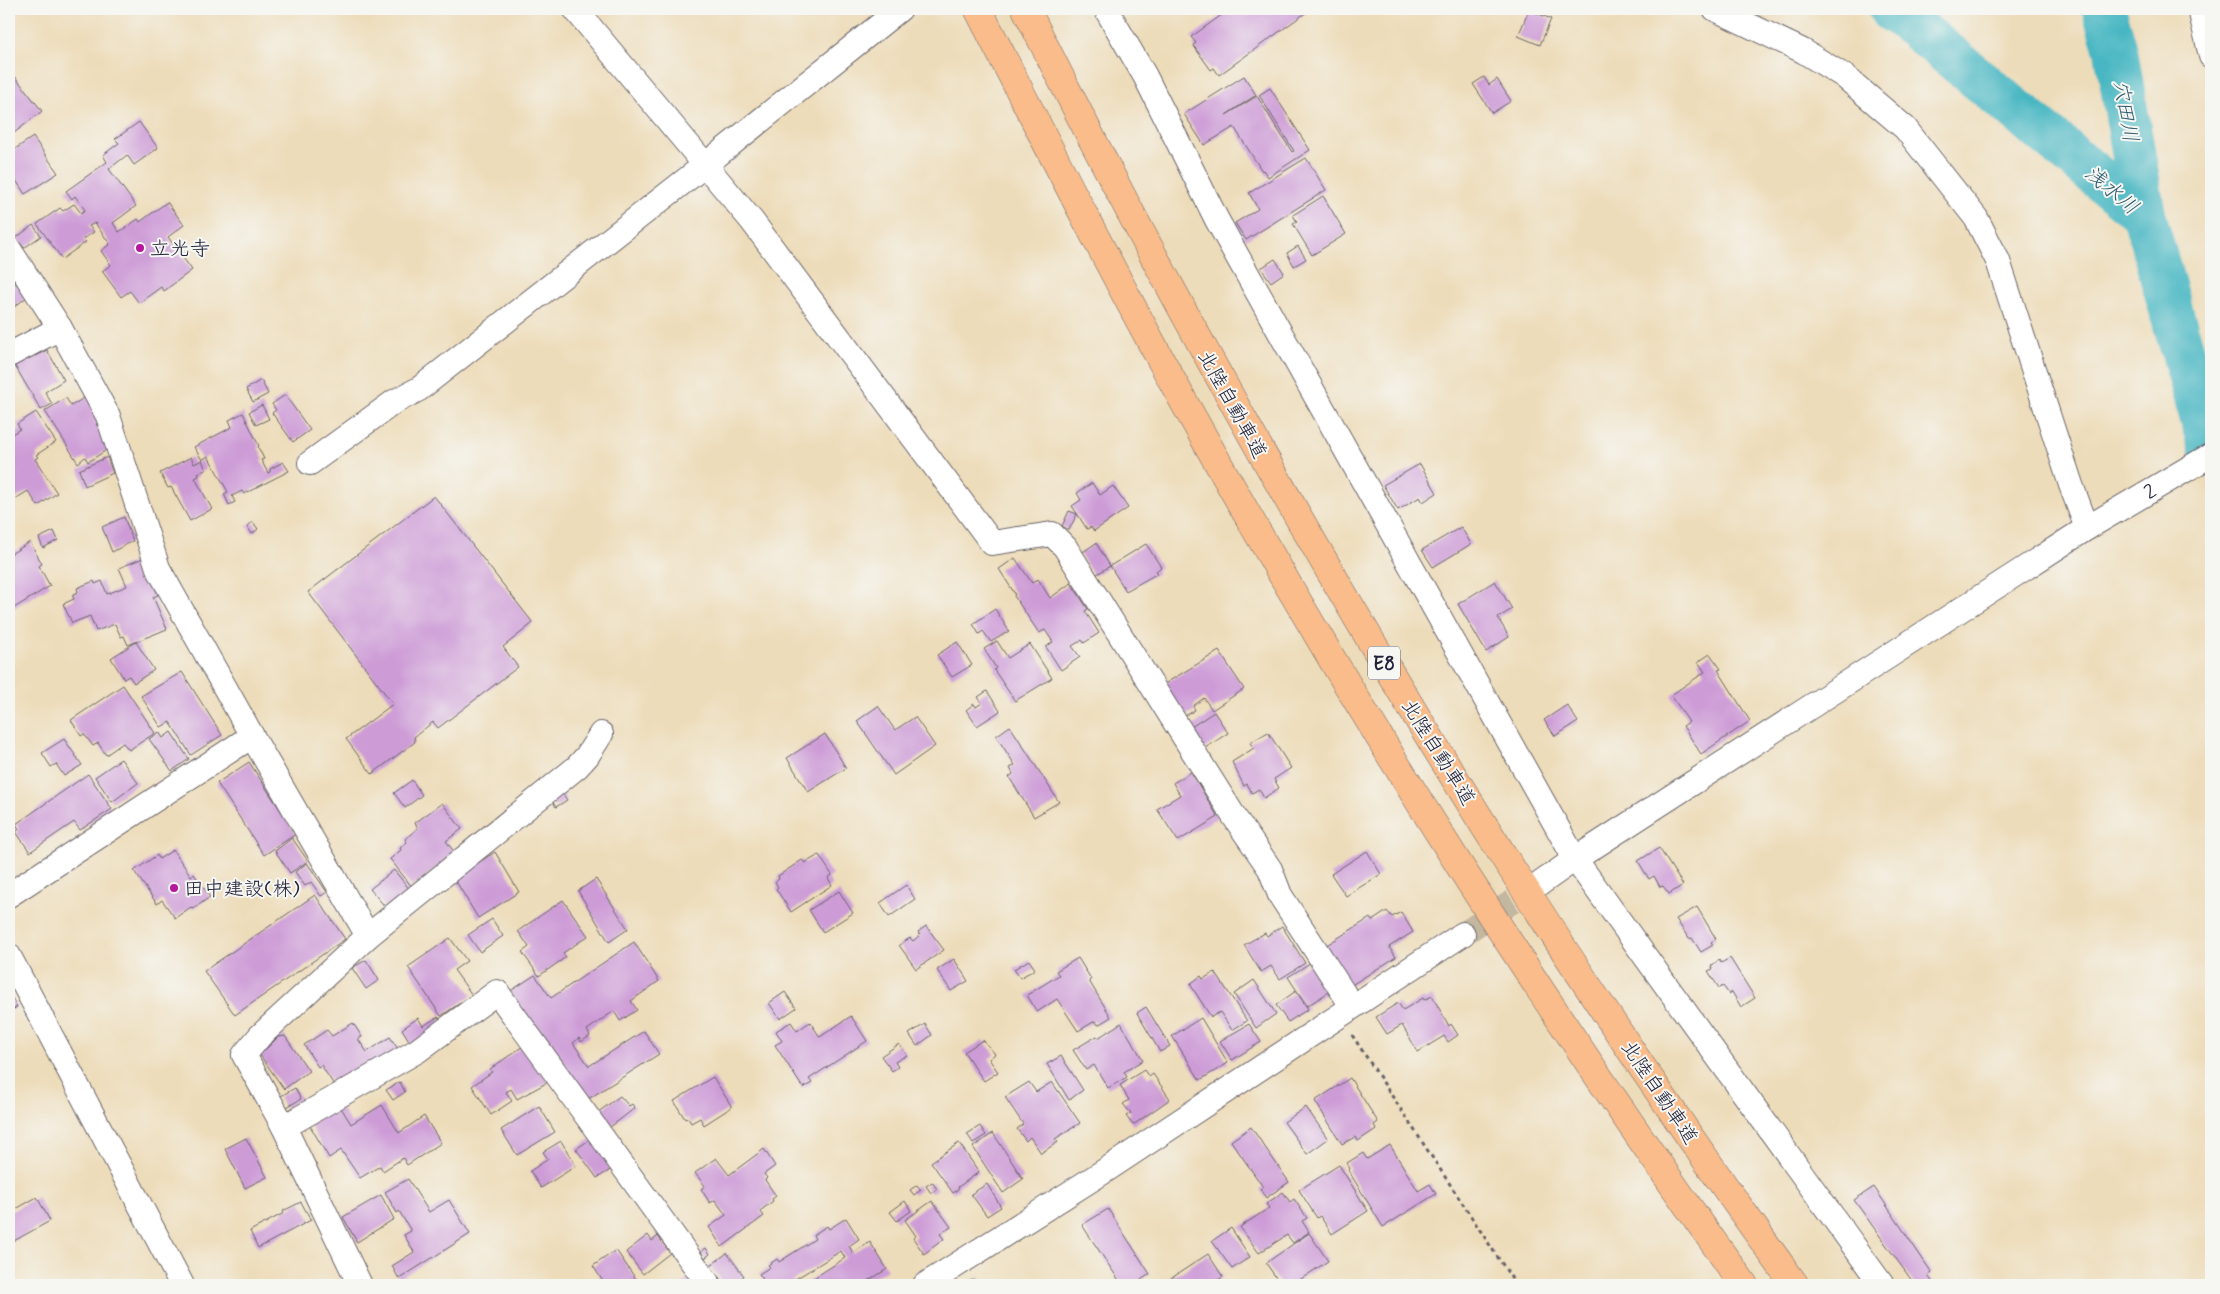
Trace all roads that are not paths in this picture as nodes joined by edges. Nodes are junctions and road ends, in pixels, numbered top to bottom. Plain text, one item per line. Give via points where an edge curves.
1 (575, 9) edge
2 (898, 9) edge
3 (978, 9) edge
4 (1026, 9) edge
5 (1106, 9) edge
6 (1715, 9) edge
7 (2200, 9) edge
8 (2211, 56) edge
9 (705, 166) junction
10 (9, 249) edge
11 (60, 328) junction
12 (9, 355) edge
13 (2211, 455) edge
14 (310, 463) dead end
15 (2087, 528) junction
16 (602, 734) dead end
17 (252, 736) junction
18 (1574, 858) junction
19 (1541, 883) tunnel mouth
20 (9, 895) edge
21 (1463, 934) tunnel mouth
22 (368, 936) junction
23 (9, 956) edge
24 (1346, 1011) junction
25 (284, 1126) junction
26 (182, 1285) edge
27 (360, 1285) edge
28 (710, 1285) edge
29 (926, 1285) edge
30 (1744, 1285) edge
31 (1796, 1285) edge
32 (1882, 1285) edge

1 - 9 street
2 - 9 street
3 - 30 highway, 北陸自動車道 / E8 via 1190,413 1358,703 1536,984 1629,1123
4 - 31 highway, 北陸自動車道 / E8 via 1226,391 1390,673 1664,1100
5 - 18 street via 1145,76 1217,220
6 - 15 street via 1804,52 1844,76 1905,128 1976,218 1998,261
7 - 8 street
9 - 14 street via 419,389 394,402
9 - 24 street via 752,221 992,543 1052,534 1065,547 1270,869 1280,895
10 - 11 street
11 - 12 street
11 - 17 street via 108,416 158,568
13 - 15 street, 2
15 - 18 street, 2
16 - 22 street via 576,767
17 - 20 street
17 - 22 street
18 - 19 street, 2
18 - 32 street
21 - 24 street
22 - 25 street via 244,1054
23 - 26 street
24 - 29 street
25 - 27 street
25 - 28 street via 417,1051 497,992

